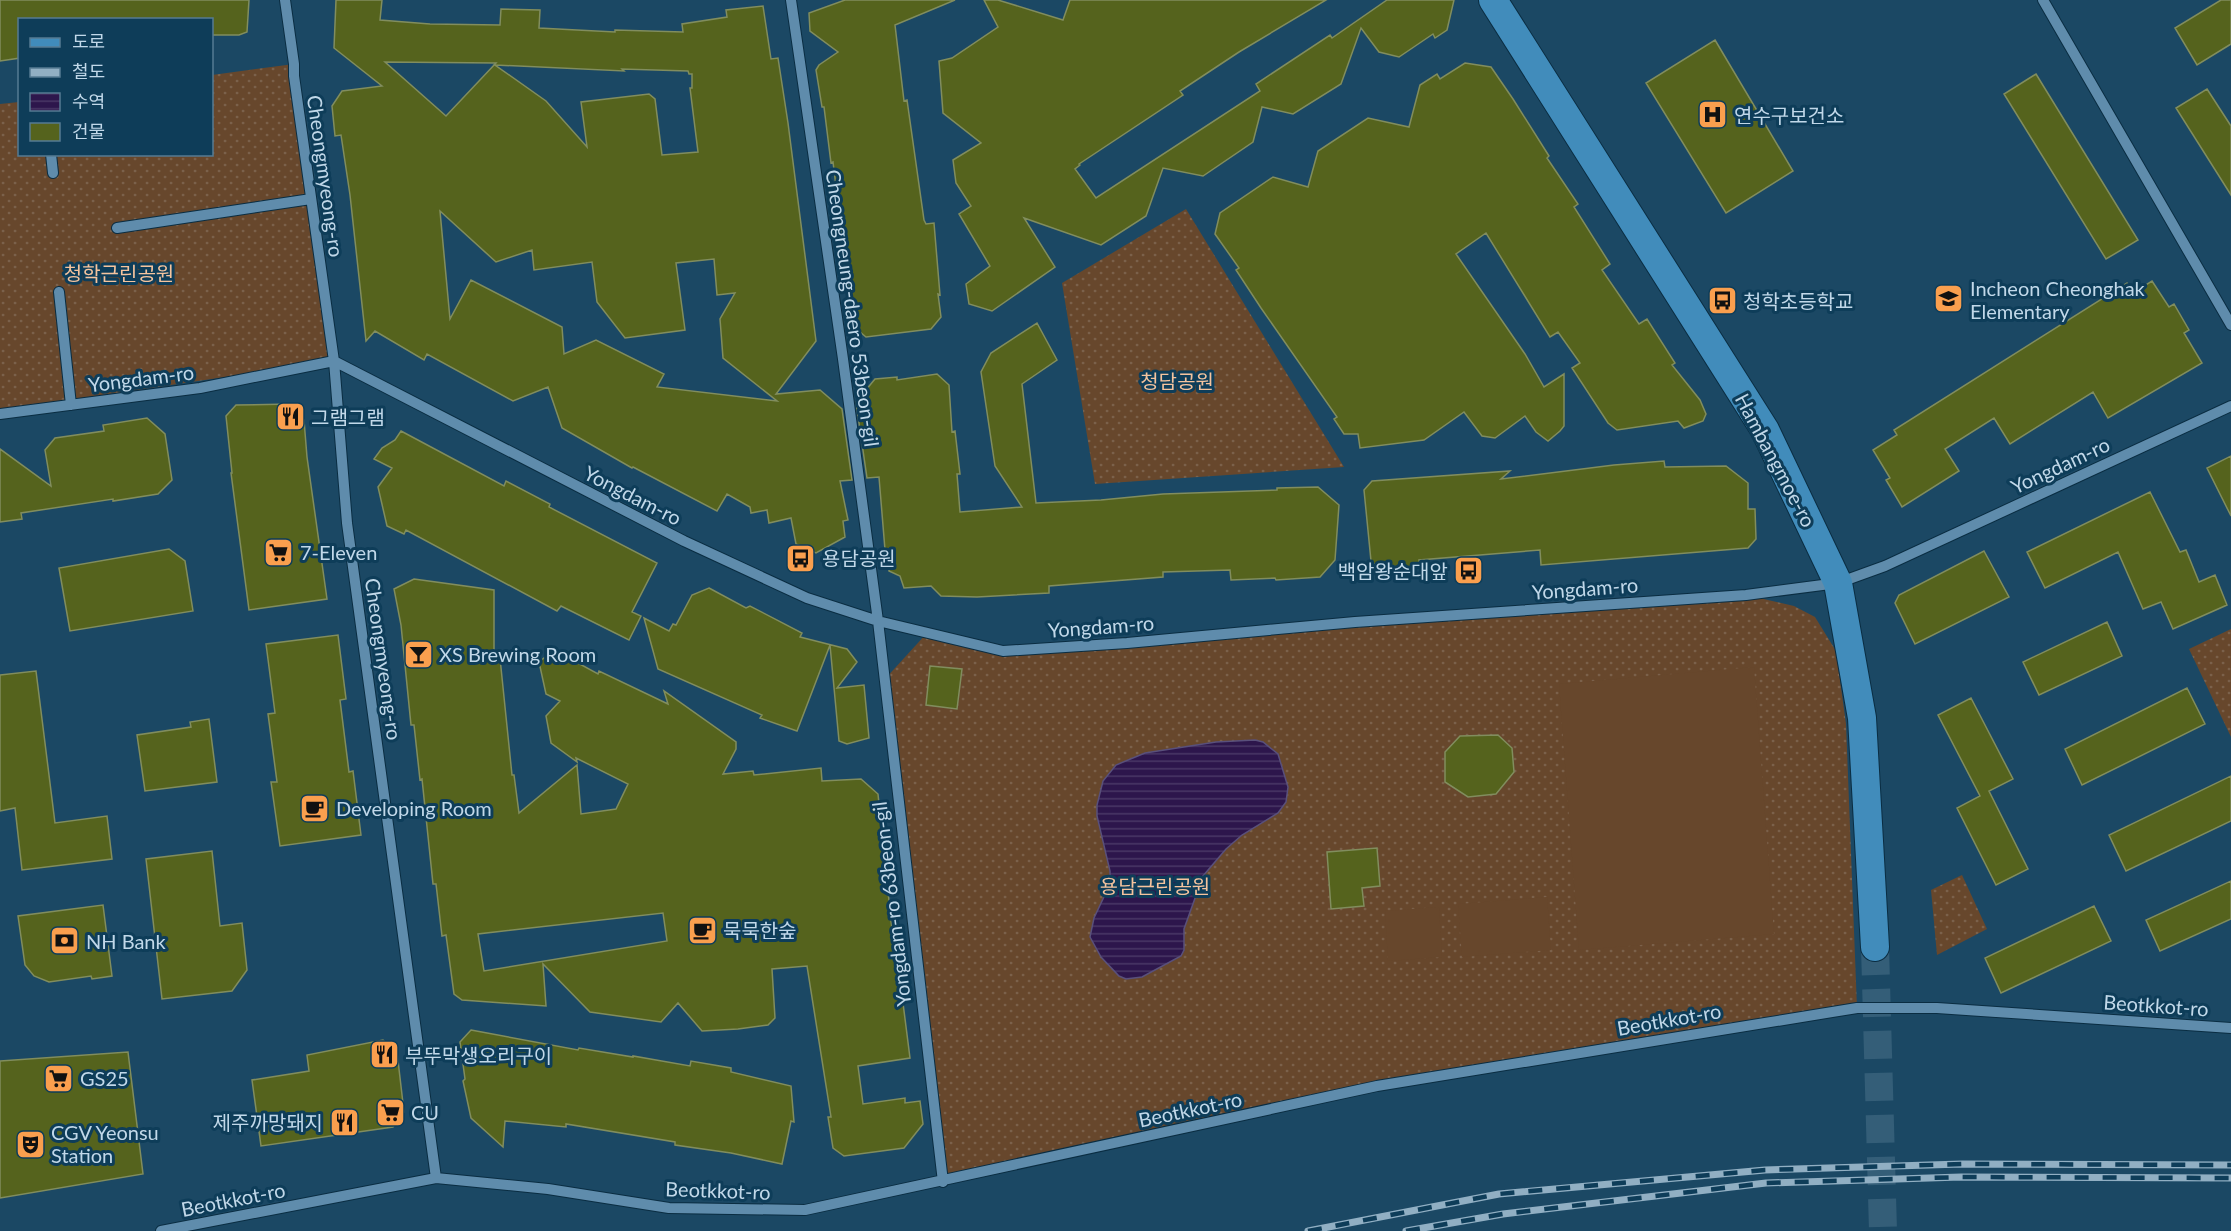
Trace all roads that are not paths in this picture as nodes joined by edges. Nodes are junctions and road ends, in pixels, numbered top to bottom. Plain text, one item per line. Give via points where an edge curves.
1 (285, 0) edge
2 (791, 0) edge
3 (1493, 0) edge
4 (2043, 0) edge
5 (51, 156) edge
6 (53, 173) dead end
7 (311, 199) junction
8 (117, 228) dead end
9 (59, 292) dead end
10 (2231, 325) edge
11 (334, 361) junction
12 (71, 405) junction
13 (2231, 406) edge
14 (0, 414) edge
15 (1838, 583) junction
16 (878, 621) junction
17 (1875, 947) tunnel mouth
18 (2231, 1028) edge
19 (436, 1179) junction
20 (944, 1182) junction
21 (161, 1231) edge

1 - 7 street, Cheongmyeong-ro
2 - 16 street, Cheongneung-daero 53beon-gil
3 - 15 main road, Hambangmoe-ro via 1765,430
4 - 10 street
5 - 6 street
7 - 8 street
7 - 11 street, Cheongmyeong-ro
9 - 12 street
11 - 12 street, Yongdam-ro via 200,388
11 - 16 street, Yongdam-ro via 684,541 807,598
11 - 19 street, Cheongmyeong-ro via 347,523
12 - 14 street, Yongdam-ro
13 - 15 street, Yongdam-ro via 1885,566
15 - 16 street, Yongdam-ro via 1746,596 1003,651
15 - 17 main road, Hambangmoe-ro via 1862,718
16 - 20 street, Yongdam-ro 63beon-gil
18 - 20 street, Beotkkot-ro via 1937,1008 1857,1008 1377,1086
19 - 20 street, Beotkkot-ro via 548,1189 669,1208 805,1210
19 - 21 street, Beotkkot-ro

